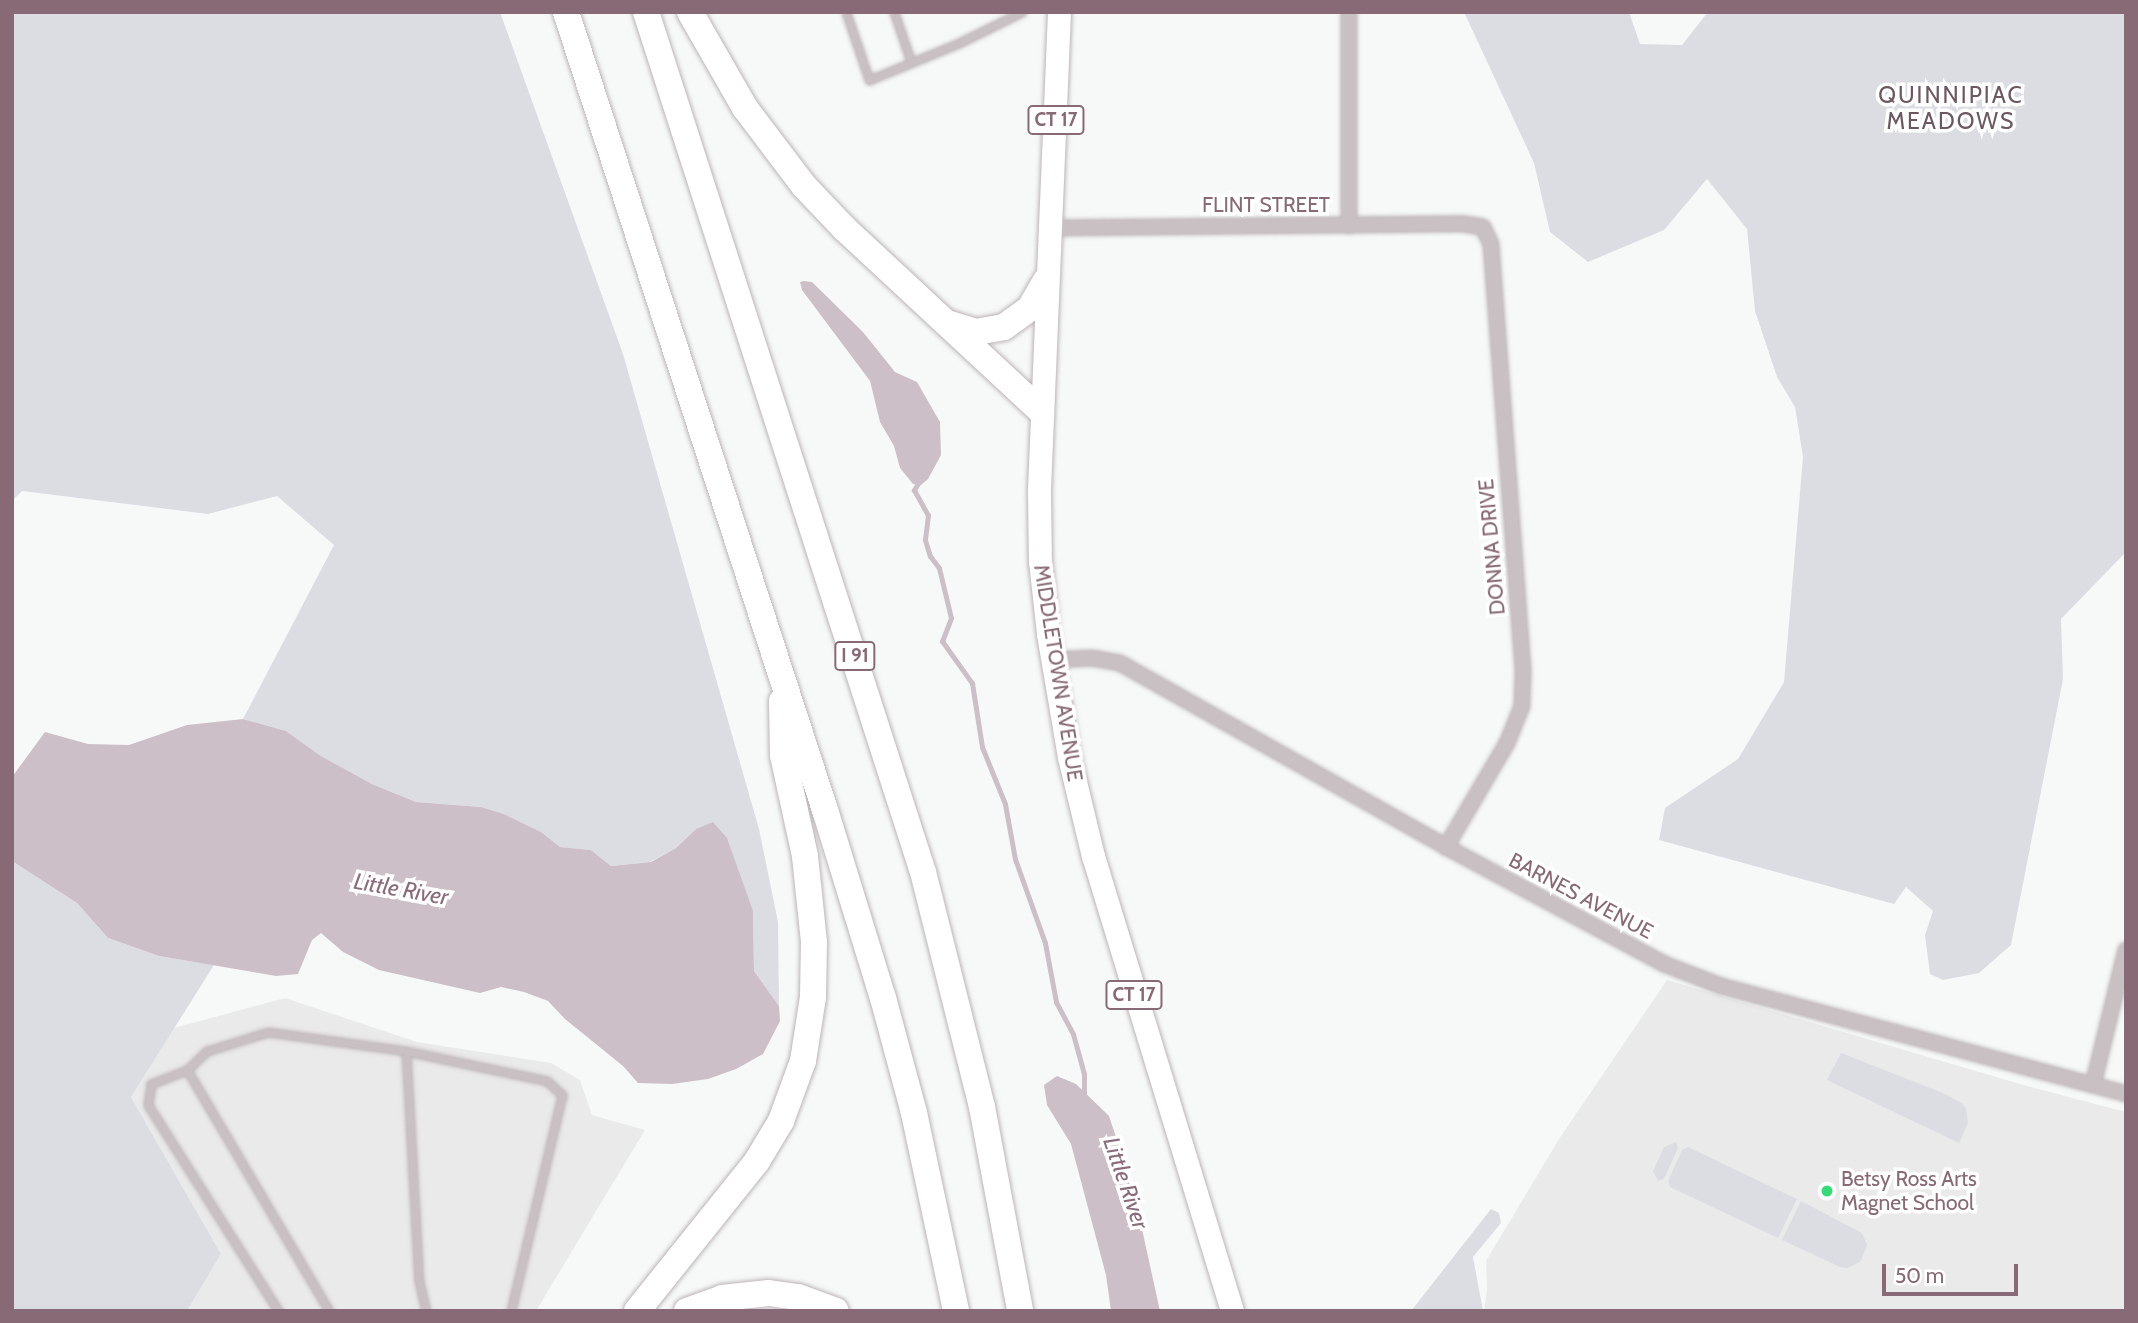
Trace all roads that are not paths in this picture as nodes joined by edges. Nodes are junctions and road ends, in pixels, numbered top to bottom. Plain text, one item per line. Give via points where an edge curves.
1 (566, 12) edge
2 (646, 12) edge
3 (690, 12) edge
4 (846, 12) edge
5 (894, 12) edge
6 (1022, 12) edge
7 (1059, 12) edge
8 (1349, 12) edge
9 (911, 62) junction
10 (1349, 226) junction
11 (1483, 227) joint
12 (1049, 228) junction
13 (1046, 281) junction
14 (946, 322) junction
15 (1041, 411) junction
16 (1052, 660) junction
17 (783, 682) junction
18 (1447, 847) junction
19 (2126, 950) edge
20 (406, 1051) junction
21 (187, 1070) junction
22 (2093, 1085) junction
23 (2126, 1094) edge
24 (278, 1311) edge
25 (329, 1311) edge
26 (426, 1311) edge
27 (510, 1311) edge
28 (637, 1311) edge
29 (687, 1311) edge
30 (836, 1311) edge
31 (956, 1311) edge
32 (1020, 1311) edge
33 (1231, 1311) edge

1 - 17 highway
2 - 32 highway, I 91 via 923,872 982,1107
3 - 14 highway via 745,108 785,163 845,229
4 - 9 lane via 869,79
5 - 9 lane
6 - 9 lane
7 - 12 main road, MIDDLETOWN AVENUE / CT 17
8 - 10 street
10 - 11 street, FLINT STREET
10 - 12 street, FLINT STREET
11 - 18 street, DONNA DRIVE via 1491,244 1522,706 1507,743
12 - 13 main road, MIDDLETOWN AVENUE / CT 17
13 - 14 highway via 1025,313 1004,327 976,332
13 - 15 main road, MIDDLETOWN AVENUE / CT 17
14 - 15 highway
15 - 16 main road, MIDDLETOWN AVENUE / CT 17 via 1039,527
16 - 18 street, BARNES AVENUE via 1092,658 1120,663
16 - 33 main road, MIDDLETOWN AVENUE / CT 17 via 1093,856
17 - 28 highway via 783,755 805,856 814,932 807,1045 790,1099 769,1142
17 - 31 highway via 883,998 920,1139
18 - 22 street, BARNES AVENUE via 1653,959 1721,986
19 - 22 street
20 - 21 lane via 268,1032 207,1051
20 - 26 lane via 419,1281
20 - 27 lane via 547,1081 562,1095
21 - 24 lane via 151,1084 148,1105
21 - 25 lane
22 - 23 street, BARNES AVENUE
29 - 30 highway via 722,1298 769,1293 798,1297

